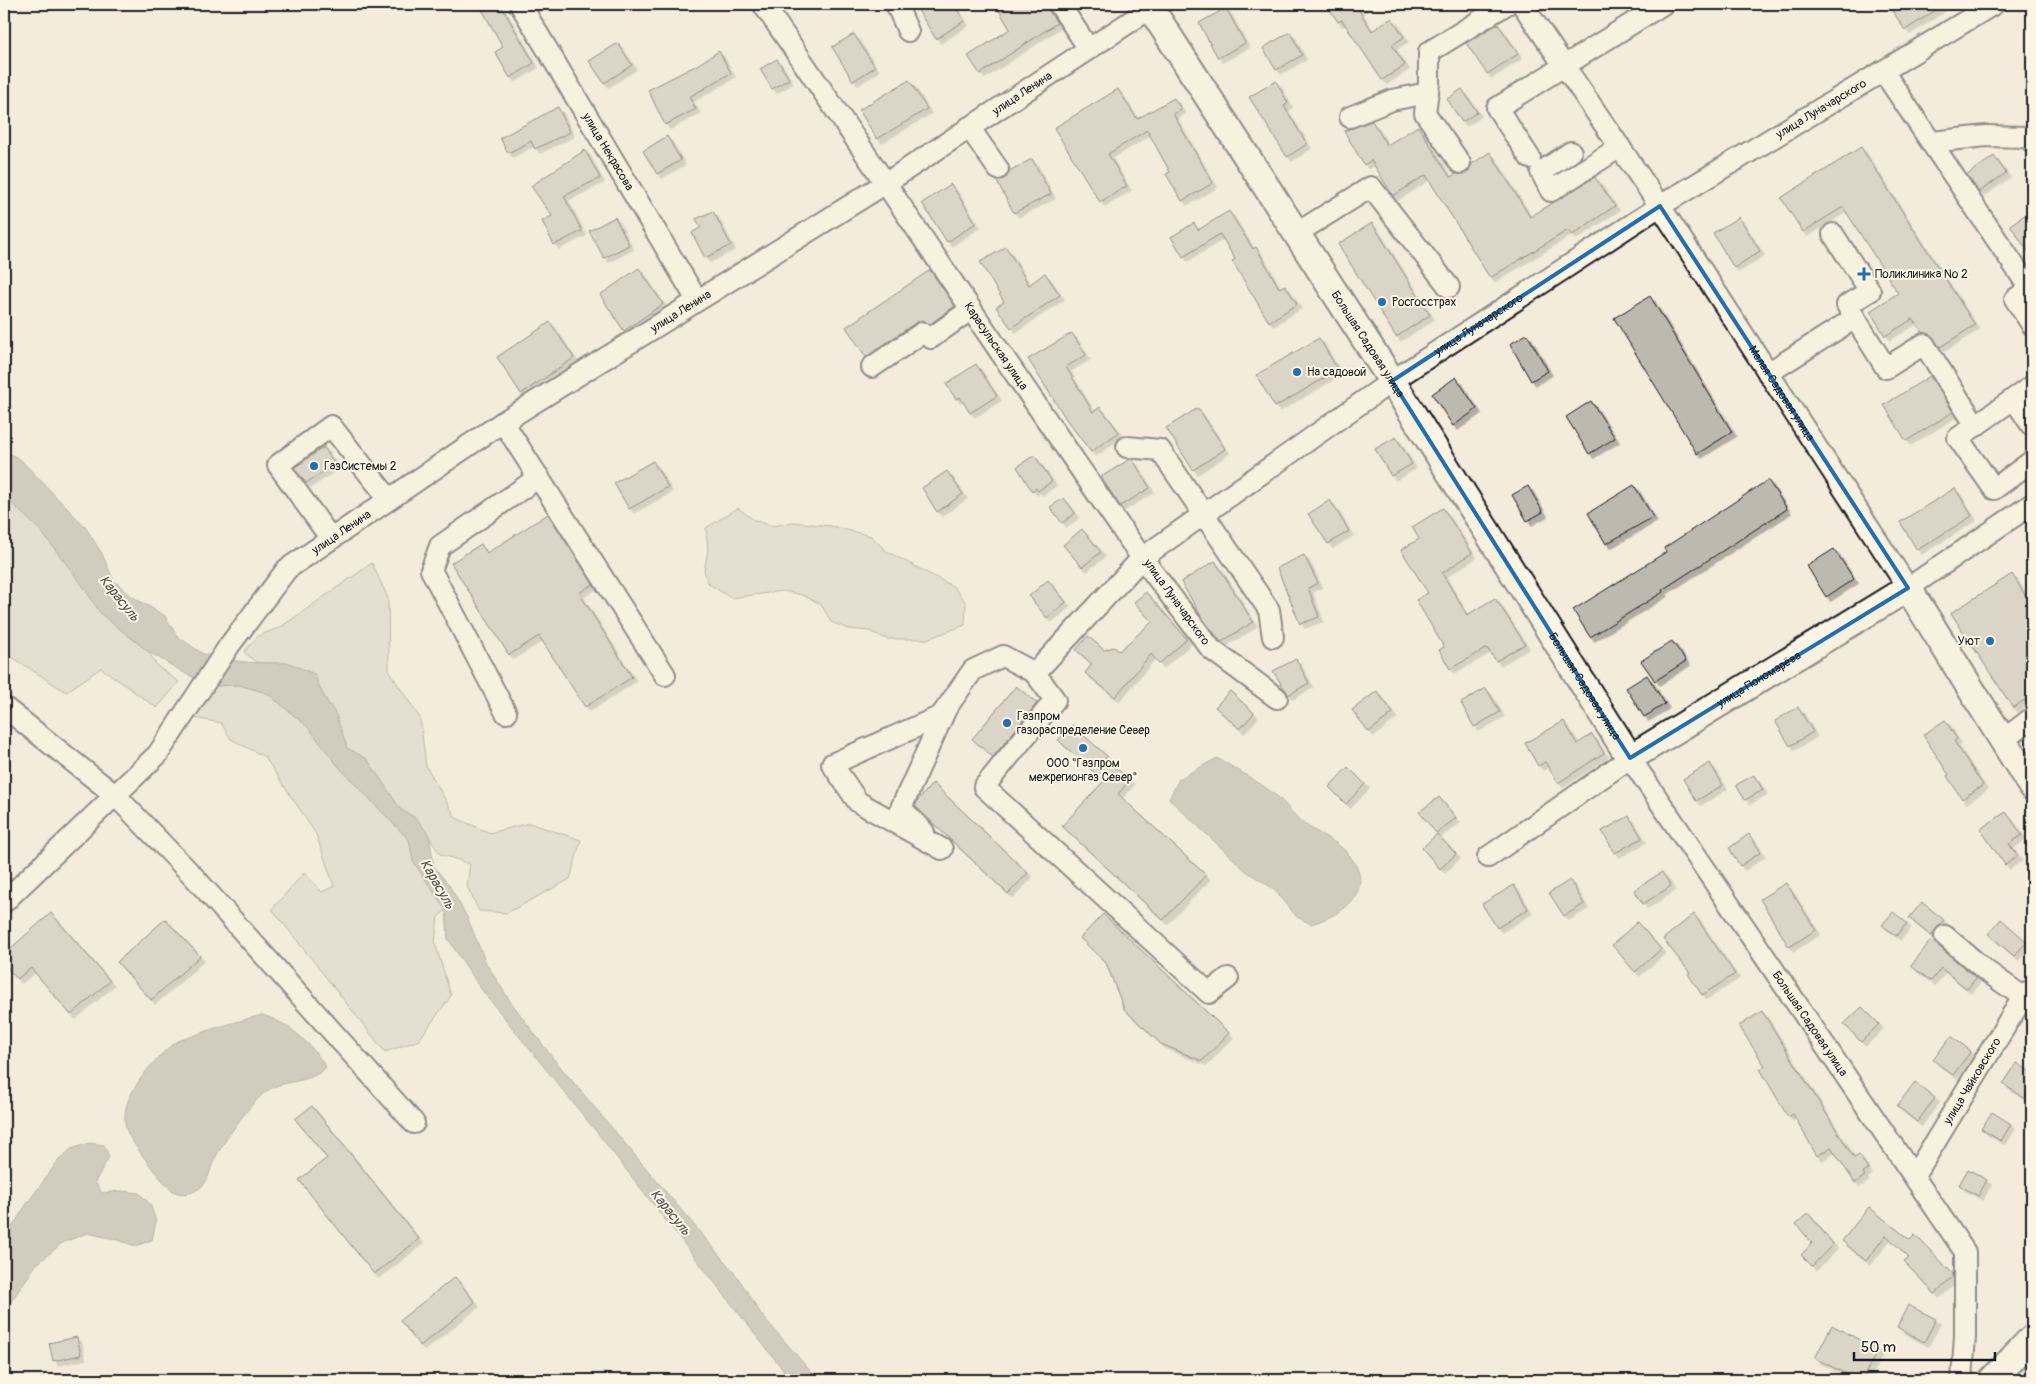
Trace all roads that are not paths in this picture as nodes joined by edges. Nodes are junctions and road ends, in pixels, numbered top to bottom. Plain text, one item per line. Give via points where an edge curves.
1 (520, 4) edge
2 (763, 4) edge
3 (896, 4) edge
4 (1059, 4) edge
5 (1507, 4) edge
6 (1522, 4) edge
7 (1663, 4) edge
8 (1994, 4) edge
9 (1152, 5) edge
10 (908, 31) dead end
11 (1089, 49) junction
12 (1565, 67) junction
13 (1883, 71) junction
14 (1428, 93) junction
15 (1350, 117) dead end
16 (969, 128) junction
17 (1932, 142) junction
18 (2032, 142) edge
19 (1620, 147) junction
20 (1571, 152) dead end
21 (1530, 158) dead end
22 (1460, 163) dead end
23 (998, 170) dead end
24 (886, 183) junction
25 (1660, 206) junction
26 (1297, 233) junction
27 (1833, 234) dead end
28 (1449, 287) dead end
29 (697, 300) junction
30 (970, 310) junction
31 (1855, 318) junction
32 (2032, 325) edge
33 (872, 367) dead end
34 (1768, 373) junction
35 (1392, 381) junction
36 (2032, 386) edge
37 (2014, 398) junction
38 (503, 422) junction
39 (1976, 426) junction
40 (2032, 426) edge
41 (1127, 447) dead end
42 (2032, 461) edge
43 (539, 477) junction
44 (389, 500) junction
45 (2032, 504) edge
46 (1204, 514) junction
47 (331, 539) junction
48 (1142, 558) junction
49 (1908, 588) junction
50 (1273, 637) dead end
51 (1035, 673) junction
52 (665, 675) dead end
53 (1277, 698) dead end
54 (4, 706) edge
55 (945, 711) junction
56 (506, 712) dead end
57 (2032, 718) edge
58 (2003, 740) junction
59 (1630, 758) junction
60 (2032, 787) edge
61 (114, 795) junction
62 (1488, 857) dead end
63 (4, 902) edge
64 (1944, 936) dead end
65 (1228, 978) dead end
66 (2028, 993) edge
67 (414, 1123) dead end
68 (1915, 1175) junction
69 (2032, 1338) edge
70 (1962, 1380) edge
71 (1992, 1380) edge

1 - 29 street, улица Некрасова
2 - 24 street, Карасульская улица
3 - 10 street
4 - 11 street
5 - 14 street via 1429,52
6 - 12 street, Малая Садовая улица
7 - 12 street
8 - 13 street, улица Луначарского
9 - 11 street, улица Ленина
9 - 26 main road, Большая Садовая улица
11 - 16 street, улица Ленина
12 - 19 street, Малая Садовая улица
12 - 21 street via 1497,108
13 - 17 street
13 - 25 street, улица Луначарского
14 - 15 street via 1392,100
14 - 22 street via 1425,113
16 - 23 street
16 - 24 street, улица Ленина
17 - 18 street via 1986,136 2028,137
17 - 32 street via 2030,289 2015,298
19 - 20 street via 1551,191 1541,172
19 - 25 street, Малая Садовая улица
24 - 29 street, улица Ленина
24 - 30 street, Карасульская улица
25 - 34 street, Малая Садовая улица
25 - 35 street, улица Луначарского
26 - 28 street via 1371,187
26 - 35 main road, Большая Садовая улица
27 - 31 street via 1870,291 1847,305
29 - 38 street, улица Ленина
30 - 33 street via 932,338 922,333
30 - 48 street, Карасульская улица
31 - 34 street
31 - 39 street via 1886,368 1924,344
34 - 49 street, Малая Садовая улица
35 - 46 street, улица Луначарского
35 - 59 main road, Большая Садовая улица
36 - 37 street
37 - 39 street
37 - 40 street
38 - 43 street
38 - 44 street, улица Ленина
39 - 42 street via 1958,438 1994,489
41 - 46 street via 1160,450
43 - 52 street
43 - 56 street via 440,546 431,570
44 - 47 street, улица Ленина
44 - 47 street via 331,426 278,465
45 - 49 street, улица Пономарёва
46 - 48 street, улица Луначарского
46 - 50 street via 1269,610
47 - 61 street, улица Ленина via 287,569 229,646 158,754
48 - 51 street
48 - 53 street, улица Луначарского via 1211,649
49 - 58 main road, Малая Садовая улица
49 - 59 main road, улица Пономарёва
51 - 55 street via 1003,656 973,670
51 - 65 street via 1055,700 984,787 1209,993
54 - 61 street
55 - 55 street via 941,716 832,764 858,802 942,849 901,808
57 - 58 street
58 - 60 main road, Малая Садовая улица
59 - 62 street, улица Пономарёва
59 - 68 street, Большая Садовая улица
61 - 63 street, улица Ленина
61 - 67 street via 195,878
64 - 66 street via 1986,970
66 - 68 street, улица Чайковского
68 - 70 street, Большая Садовая улица via 1966,1252
69 - 71 main road

